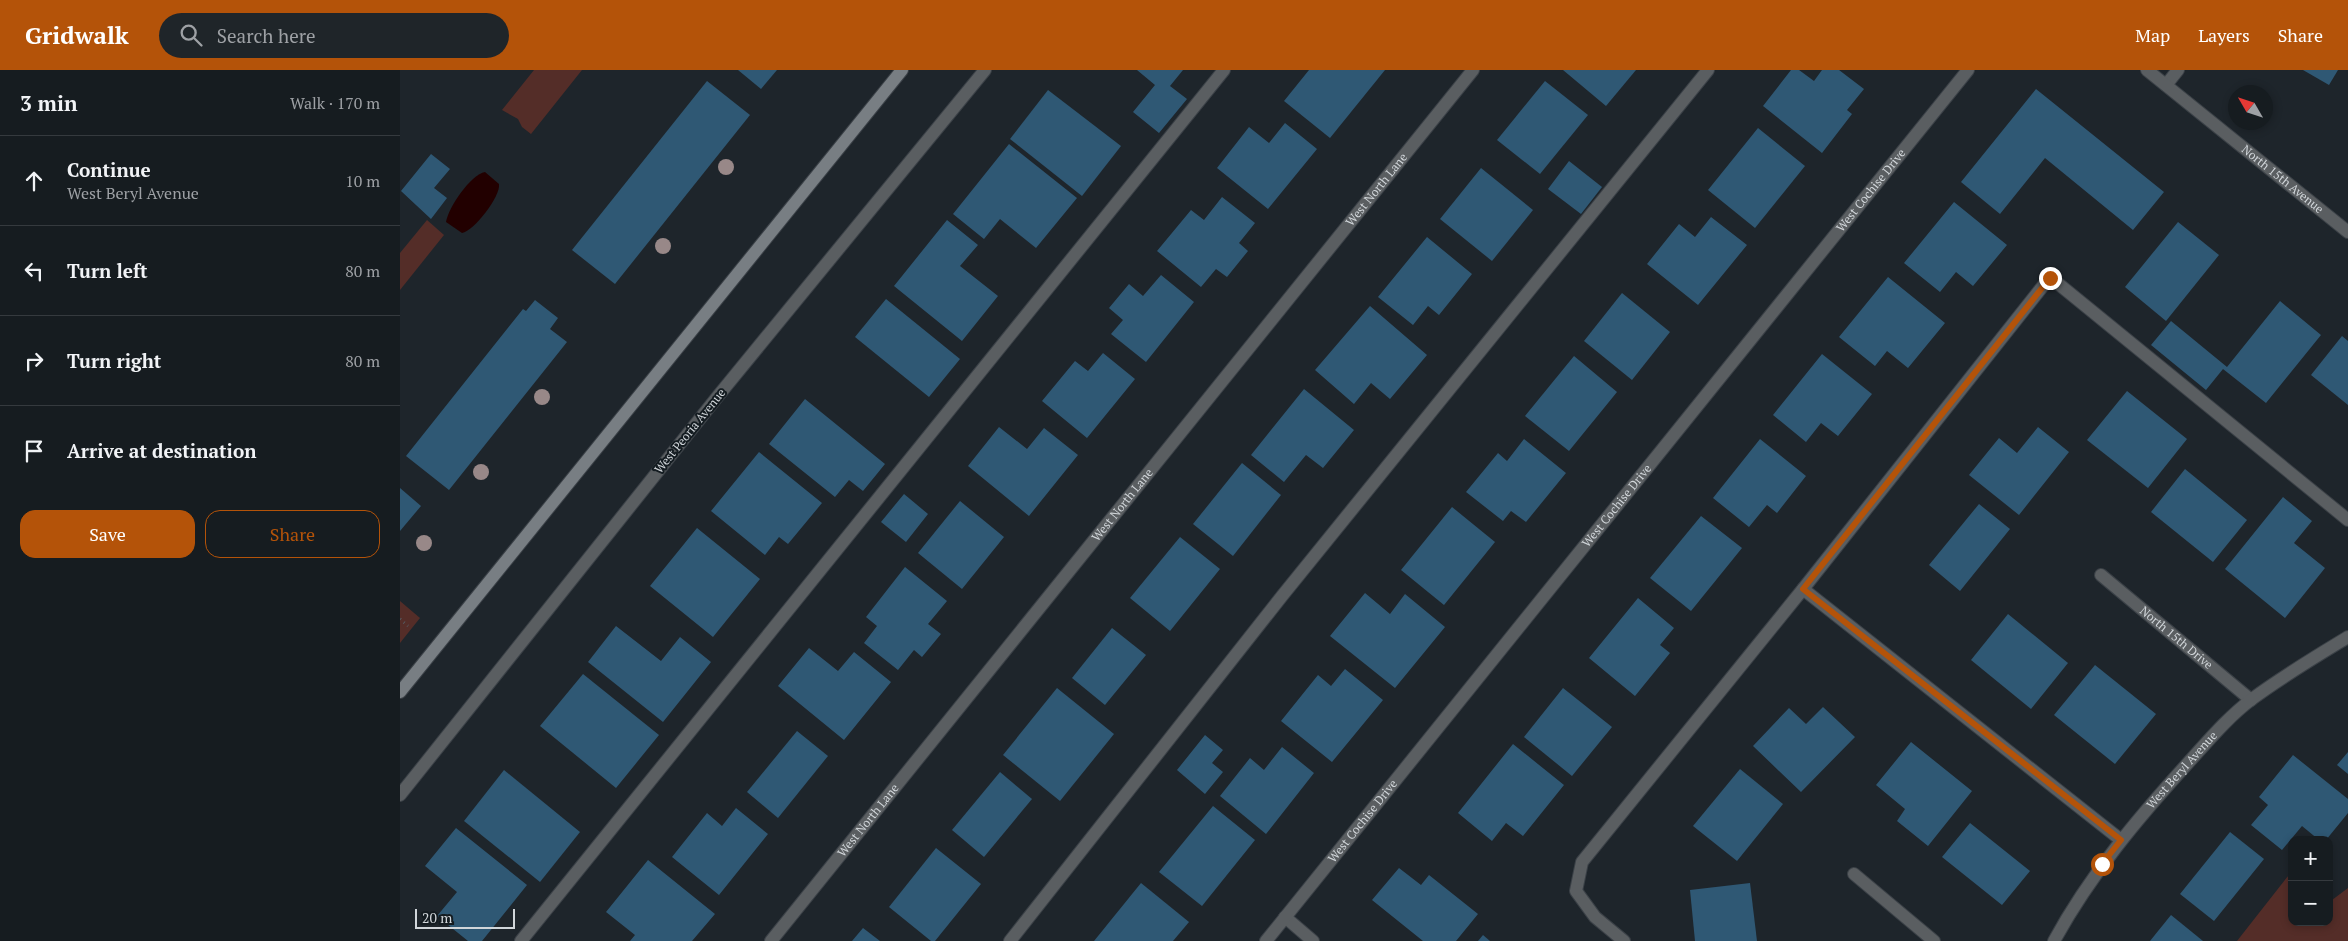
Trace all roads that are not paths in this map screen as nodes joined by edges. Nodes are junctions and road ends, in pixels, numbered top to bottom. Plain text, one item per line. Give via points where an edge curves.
1 (902, 70) edge
2 (984, 70) edge
3 (1224, 70) edge
4 (1473, 70) edge
5 (1708, 70) edge
6 (1968, 70) edge
7 (2148, 70) edge
8 (2178, 70) edge
9 (2166, 85) junction
10 (2348, 232) edge
11 (2348, 520) edge
12 (2101, 575) dead end
13 (1803, 589) junction
14 (2348, 637) edge
15 (400, 692) edge
16 (2251, 700) junction
17 (400, 795) edge
18 (2121, 840) junction
19 (1854, 874) dead end
20 (1284, 918) junction
21 (521, 941) edge
22 (771, 941) edge
23 (1010, 941) edge
24 (1266, 941) edge
25 (1314, 941) edge
26 (1624, 941) edge
27 (1934, 941) edge
28 (2054, 941) edge

1 - 15 main road
2 - 17 street, West Peoria Avenue via 718,396
3 - 21 street
4 - 22 street, West North Lane
5 - 23 street via 1282,596
6 - 20 street, West Cochise Drive
7 - 9 street, North 15th Avenue
8 - 9 street
9 - 10 street, North 15th Avenue
11 - 13 street via 2050,278
12 - 16 street, North 15th Drive
13 - 18 street
13 - 26 street via 1582,862 1576,891 1595,917
14 - 16 street, West Beryl Avenue via 2300,665
16 - 18 street, West Beryl Avenue via 2221,727
18 - 28 street, West Beryl Avenue via 2102,864
19 - 27 street
20 - 24 street, West Cochise Drive
20 - 25 street

